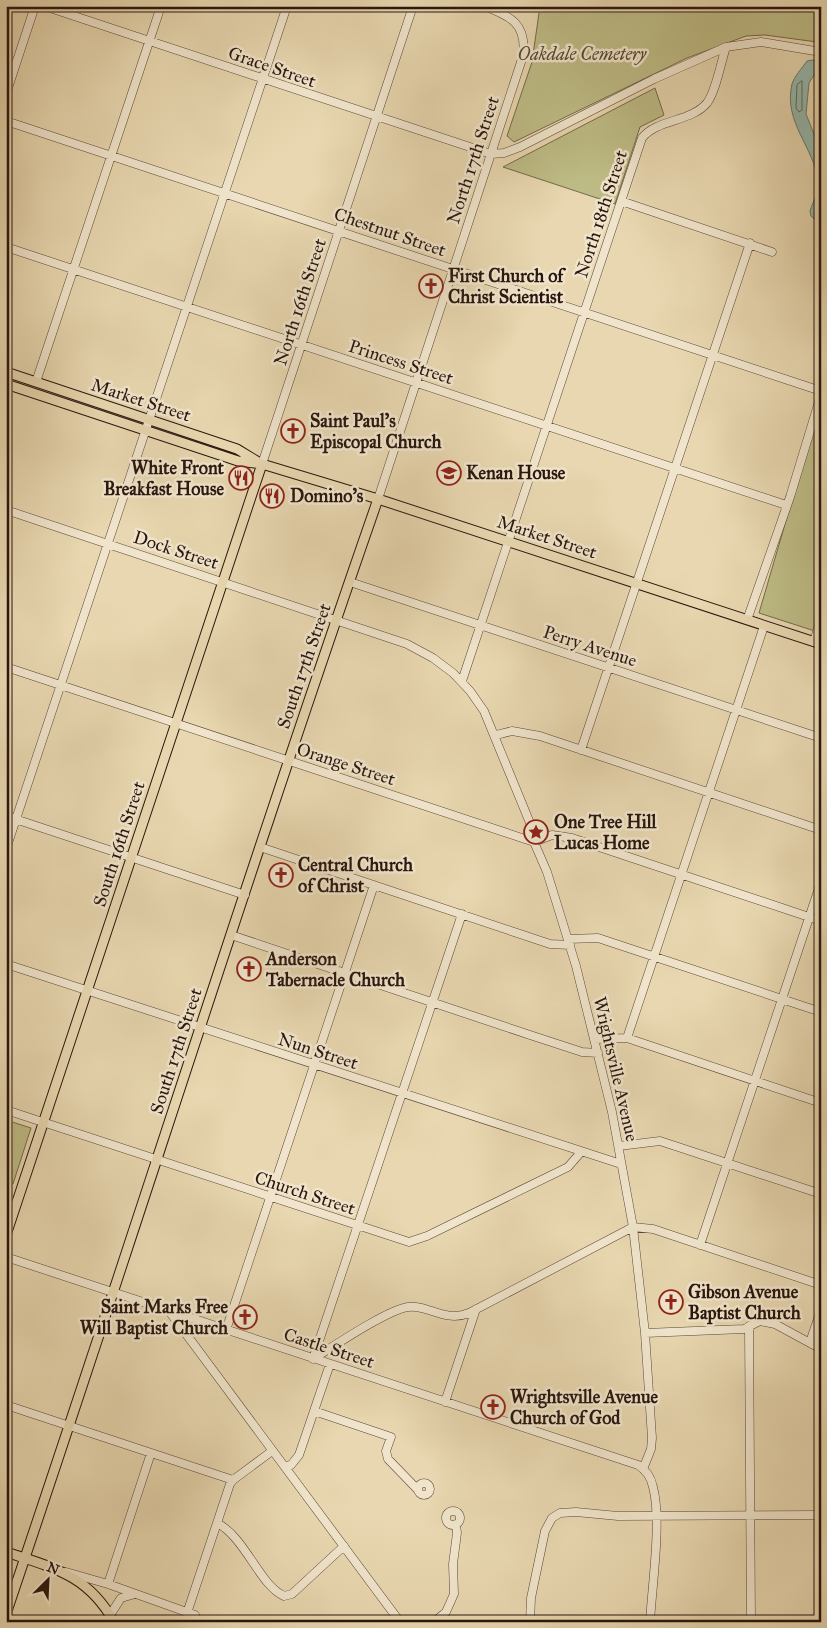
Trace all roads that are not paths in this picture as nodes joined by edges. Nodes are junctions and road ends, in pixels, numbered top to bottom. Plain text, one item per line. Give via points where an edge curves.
1 (35, 6) edge
2 (44, 6) edge
3 (161, 6) edge
4 (287, 6) edge
5 (413, 6) edge
6 (484, 6) edge
7 (150, 41) junction
8 (726, 47) junction
9 (821, 52) edge
10 (263, 80) junction
11 (6, 94) edge
12 (376, 118) junction
13 (6, 121) edge
14 (491, 154) junction
15 (112, 156) junction
16 (225, 193) junction
17 (621, 201) junction
18 (339, 230) junction
19 (750, 243) junction
20 (6, 247) edge
21 (772, 252) dead end
22 (74, 269) junction
23 (454, 269) junction
24 (187, 306) junction
25 (584, 312) junction
26 (302, 345) junction
27 (712, 355) junction
28 (6, 372) edge
29 (36, 382) junction
30 (416, 383) junction
31 (6, 384) edge
32 (821, 393) edge
33 (150, 420) junction
34 (546, 426) junction
35 (146, 430) junction
36 (262, 464) junction
37 (674, 468) junction
38 (378, 498) junction
39 (786, 505) junction
40 (6, 510) edge
41 (509, 541) junction
42 (108, 544) junction
43 (223, 582) junction
44 (350, 582) junction
45 (637, 583) junction
46 (821, 618) edge
47 (337, 619) junction
48 (747, 620) junction
49 (480, 625) junction
50 (764, 626) junction
51 (817, 643) edge
52 (6, 668) edge
53 (608, 668) junction
54 (462, 680) junction
55 (62, 686) junction
56 (736, 710) junction
57 (176, 724) junction
58 (496, 735) junction
59 (821, 738) edge
60 (581, 750) junction
61 (288, 761) junction
62 (708, 792) junction
63 (6, 816) edge
64 (16, 819) junction
65 (821, 830) edge
66 (534, 842) junction
67 (260, 847) junction
68 (6, 849) edge
69 (132, 857) junction
70 (681, 874) junction
71 (821, 882) edge
72 (374, 885) junction
73 (245, 895) junction
74 (462, 914) junction
75 (809, 917) junction
76 (821, 921) edge
77 (232, 935) junction
78 (569, 942) junction
79 (654, 956) junction
80 (6, 964) edge
81 (344, 973) junction
82 (87, 990) junction
83 (782, 999) junction
84 (433, 1003) junction
85 (821, 1012) edge
86 (200, 1027) junction
87 (627, 1038) junction
88 (594, 1039) junction
89 (598, 1053) junction
90 (314, 1065) junction
91 (754, 1081) junction
92 (402, 1094) junction
93 (821, 1103) edge
94 (6, 1110) edge
95 (43, 1122) junction
96 (619, 1146) junction
97 (581, 1152) junction
98 (157, 1160) junction
99 (727, 1163) junction
100 (621, 1164) junction
101 (821, 1194) edge
102 (270, 1197) junction
103 (358, 1226) junction
104 (633, 1227) junction
105 (6, 1235) edge
106 (700, 1245) junction
107 (6, 1257) edge
108 (821, 1285) edge
109 (112, 1293) junction
110 (476, 1309) junction
111 (821, 1310) edge
112 (169, 1311) junction
113 (749, 1326) junction
114 (226, 1330) junction
115 (645, 1333) junction
116 (810, 1342) junction
117 (821, 1349) edge
118 (313, 1358) junction
119 (330, 1364) junction
120 (445, 1402) junction
121 (6, 1405) edge
122 (314, 1411) junction
123 (68, 1426) junction
124 (272, 1451) junction
125 (151, 1453) junction
126 (286, 1466) junction
127 (643, 1468) junction
128 (232, 1480) junction
129 (418, 1490) dead end
130 (821, 1515) edge
131 (656, 1516) junction
132 (750, 1516) junction
133 (217, 1523) junction
134 (456, 1524) dead end
135 (344, 1546) junction
136 (6, 1552) edge
137 (25, 1558) junction
138 (62, 1570) junction
139 (108, 1584) junction
140 (138, 1594) junction
141 (6, 1614) edge
142 (112, 1619) edge
143 (400, 1622) edge
144 (434, 1622) edge
145 (530, 1622) edge
146 (650, 1622) edge
147 (751, 1622) edge

1 - 11 street
2 - 7 street, Grace Street
3 - 7 street
4 - 10 street
5 - 12 street, North 16th Street
6 - 14 street, North 17th Street via 510,16 520,29 524,44 521,64
7 - 10 street, Grace Street
7 - 15 street
8 - 9 street via 760,42
8 - 14 street via 654,79 520,147
8 - 17 street, North 18th Street via 706,103 698,110 649,131 642,138
10 - 12 street, Grace Street
10 - 16 street
12 - 14 street, Grace Street
12 - 18 street, North 16th Street
13 - 15 street, Chestnut Street
14 - 23 street, North 17th Street
15 - 16 street, Chestnut Street
15 - 22 street
16 - 18 street, Chestnut Street
16 - 24 street
17 - 19 street
17 - 25 street, North 18th Street
18 - 23 street, Chestnut Street
18 - 26 street, North 16th Street
19 - 21 street
19 - 27 street
20 - 22 street, Princess Street
22 - 24 street, Princess Street
22 - 29 street
23 - 25 street, Chestnut Street
23 - 30 street, North 17th Street
24 - 26 street, Princess Street
24 - 33 street
25 - 27 street, Chestnut Street
25 - 34 street, North 18th Street
26 - 30 street, Princess Street
26 - 36 street, North 16th Street
27 - 32 street, Chestnut Street
27 - 37 street
28 - 29 main road, Market Street
29 - 33 main road, Market Street
30 - 34 street, Princess Street
30 - 38 street, North 17th Street
31 - 35 main road, Market Street
32 - 39 street
33 - 35 street
33 - 36 main road, Market Street via 237,449
34 - 37 street, Princess Street
34 - 41 street, North 18th Street
35 - 36 main road, Market Street via 238,461
35 - 42 street
36 - 38 main road, Market Street
36 - 43 main road, South 16th Street
37 - 39 street, Princess Street
37 - 45 street
38 - 41 main road, Market Street
38 - 44 main road, South 17th Street
39 - 48 street
40 - 42 street, Dock Street
41 - 45 main road, Market Street
41 - 49 street, North 18th Street
42 - 43 street, Dock Street
42 - 55 street
43 - 47 street, Dock Street
43 - 57 main road, South 16th Street
44 - 47 main road, South 17th Street
44 - 49 street, Perry Avenue
45 - 48 main road, Market Street
45 - 53 street
46 - 51 street
47 - 54 street, Wrightsville Avenue via 407,644 434,658
47 - 61 main road, South 17th Street
48 - 50 main road, Market Street
49 - 53 street, Perry Avenue
49 - 54 street, North 18th Street
50 - 51 main road, Market Street
50 - 56 street
52 - 55 street, Orange Street
53 - 56 street, Perry Avenue
53 - 60 street
54 - 58 street, Wrightsville Avenue
55 - 57 street, Orange Street
55 - 64 street
56 - 59 street, Perry Avenue
56 - 62 street
57 - 61 street, Orange Street
57 - 69 main road, South 16th Street
58 - 60 street via 507,731 524,732
58 - 66 street, Wrightsville Avenue via 530,823
60 - 62 street
61 - 66 street, Orange Street
61 - 67 main road, South 17th Street
62 - 65 street
62 - 70 street
63 - 64 street
64 - 68 street
64 - 69 street
66 - 70 street via 546,836 561,835
66 - 78 street, Wrightsville Avenue
67 - 72 street
67 - 73 main road, South 17th Street
69 - 73 street
69 - 82 main road, South 16th Street
70 - 75 street
70 - 79 street
71 - 75 street
72 - 74 street
72 - 81 street
73 - 77 main road, South 17th Street
74 - 78 street via 550,944
74 - 84 street
75 - 76 street
75 - 83 street
77 - 81 street
77 - 86 main road, South 17th Street
78 - 79 street via 598,938
78 - 88 street, Wrightsville Avenue
79 - 83 street
79 - 87 street
80 - 82 street, Nun Street
81 - 84 street
81 - 90 street
82 - 86 street, Nun Street
82 - 95 main road, South 16th Street
83 - 85 street
83 - 91 street
84 - 89 street via 582,1052
84 - 92 street
86 - 90 street, Nun Street
86 - 98 main road, South 17th Street
87 - 88 street
87 - 91 street
88 - 89 street, Wrightsville Avenue
89 - 96 street, Wrightsville Avenue
90 - 92 street, Nun Street
90 - 102 street
91 - 93 street
91 - 99 street
92 - 97 street, Nun Street
92 - 103 street
94 - 95 street, Church Street
95 - 98 street, Church Street
95 - 105 main road, South 16th Street
96 - 99 street via 656,1140
96 - 100 street, Wrightsville Avenue
97 - 100 street, Nun Street
97 - 103 street, Church Street via 568,1166 414,1241 403,1242
98 - 102 street, Church Street
98 - 109 main road, South 17th Street
99 - 101 street
99 - 106 street
100 - 104 street, Wrightsville Avenue
102 - 103 street, Church Street
102 - 114 street
103 - 118 street
104 - 106 street via 653,1229
104 - 110 street
104 - 115 street, Wrightsville Avenue
106 - 108 street
107 - 109 street, Castle Street
109 - 112 street, Castle Street
109 - 123 main road, South 17th Street
110 - 118 street via 465,1315 447,1316 406,1307 388,1314
110 - 120 street
111 - 116 street
112 - 114 street, Castle Street
112 - 124 street
113 - 115 street via 744,1329
113 - 116 street via 760,1321 771,1323
113 - 132 street
114 - 118 street, Castle Street
115 - 127 street, Wrightsville Avenue via 652,1438
116 - 117 street
118 - 119 street, Castle Street
119 - 120 street, Castle Street
119 - 122 street
120 - 127 street, Castle Street
121 - 123 street
122 - 126 street via 299,1455
122 - 129 street via 391,1437 386,1451 388,1459
123 - 125 street
123 - 137 main road, South 17th Street
124 - 126 street
124 - 128 street
125 - 128 street
125 - 139 street
126 - 135 street
127 - 131 street via 653,1486
128 - 133 street
130 - 132 street
131 - 132 street
131 - 145 street via 566,1511 555,1515 545,1531 531,1598
131 - 146 street
132 - 147 street
133 - 135 street via 229,1531 281,1596 290,1595
133 - 140 street via 191,1614
134 - 144 street via 454,1594 449,1607
135 - 143 street
136 - 137 main road
137 - 138 main road
137 - 141 main road, South 17th Street
138 - 139 street
138 - 142 main road via 96,1595
139 - 140 street
140 - 142 street via 121,1598

